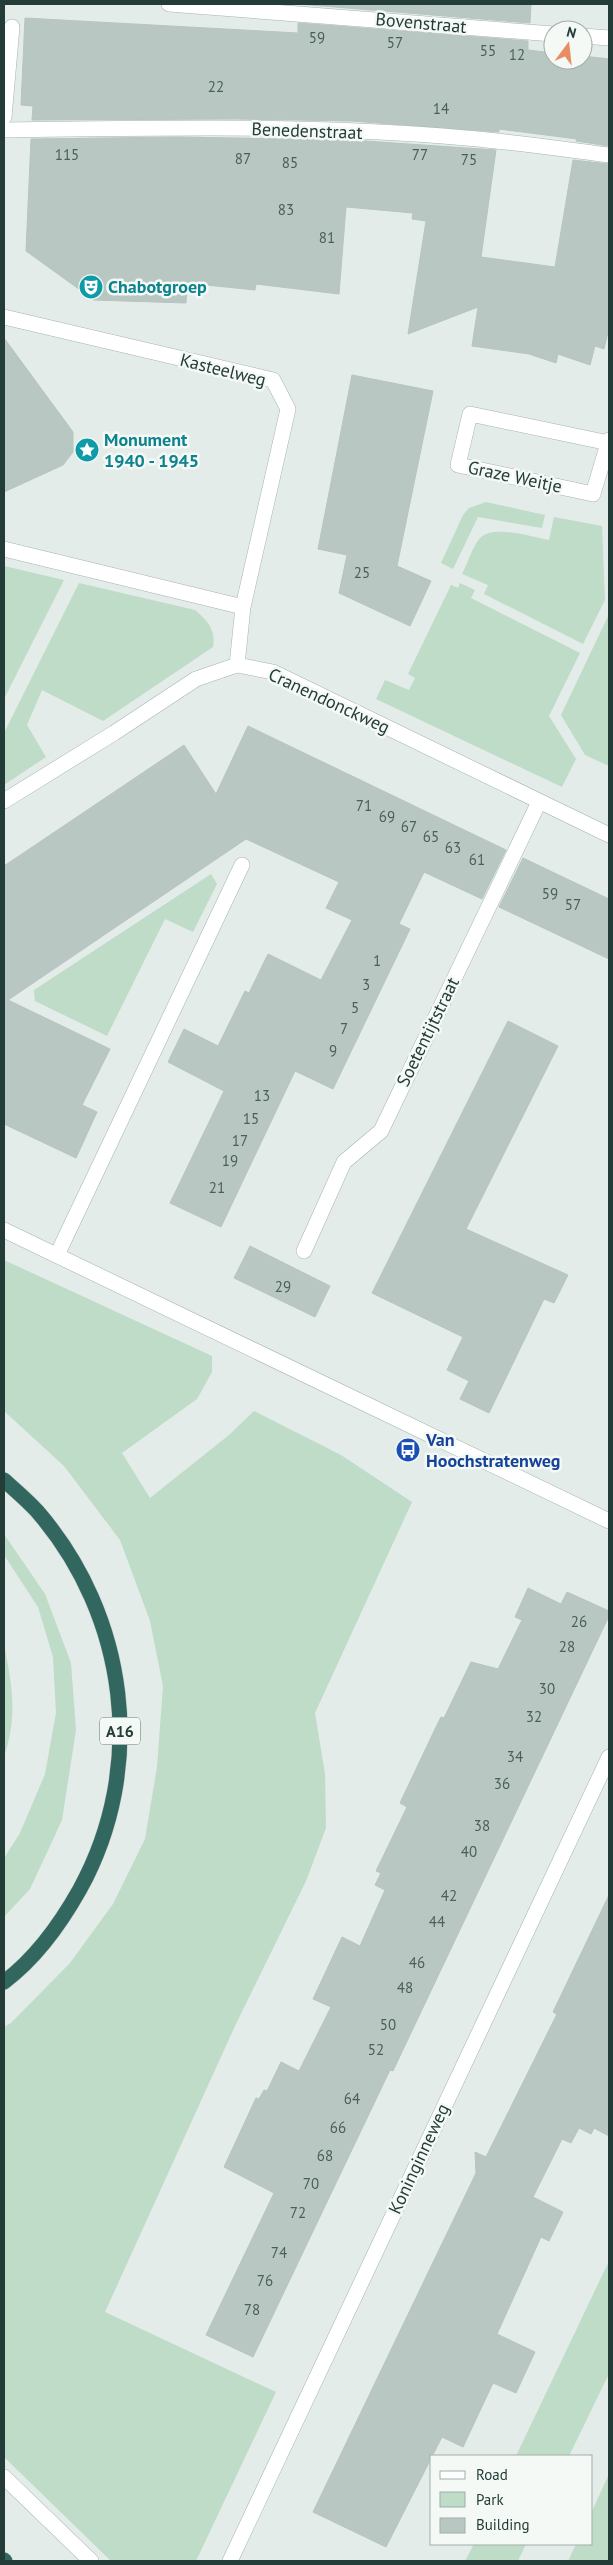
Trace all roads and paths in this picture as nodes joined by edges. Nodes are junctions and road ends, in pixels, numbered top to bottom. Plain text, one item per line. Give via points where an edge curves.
1 (169, 4) edge
2 (12, 27) dead end
3 (543, 33) edge
4 (593, 37) edge
5 (609, 38) edge
6 (4, 117) edge
7 (4, 130) edge
8 (609, 155) edge
9 (4, 317) edge
10 (609, 442) edge
11 (4, 549) edge
12 (243, 607) junction
13 (237, 665) junction
14 (4, 801) edge
15 (539, 802) junction
16 (609, 835) edge
17 (242, 865) dead end
18 (4, 1230) edge
19 (304, 1251) dead end
20 (57, 1255) junction
21 (4, 1480) edge
22 (609, 1521) edge
23 (609, 1757) edge
24 (4, 1982) edge
25 (4, 2477) edge
26 (91, 2561) edge
27 (230, 2561) edge

1 - 3 street, Bovenstraat
2 - 6 street
4 - 5 street
7 - 8 street, Benedenstraat via 215,128 343,131 466,138
9 - 12 street, Kasteelweg via 273,380 288,409
10 - 10 street, Graze Weitje via 470,414 458,465 593,494
11 - 12 street
12 - 13 street, Kasteelweg
13 - 14 street, Cranendonckweg via 196,679
13 - 15 street, Cranendonckweg via 273,672
15 - 16 street, Cranendonckweg
15 - 19 street, Soetentijtstraat via 381,1131 344,1162
17 - 20 street
18 - 20 street
20 - 22 street
21 - 24 highway, A16 via 37,1511 74,1563 101,1617 116,1672 121,1728 115,1800 96,1858 61,1923
23 - 27 street, Koninginneweg
25 - 26 street

